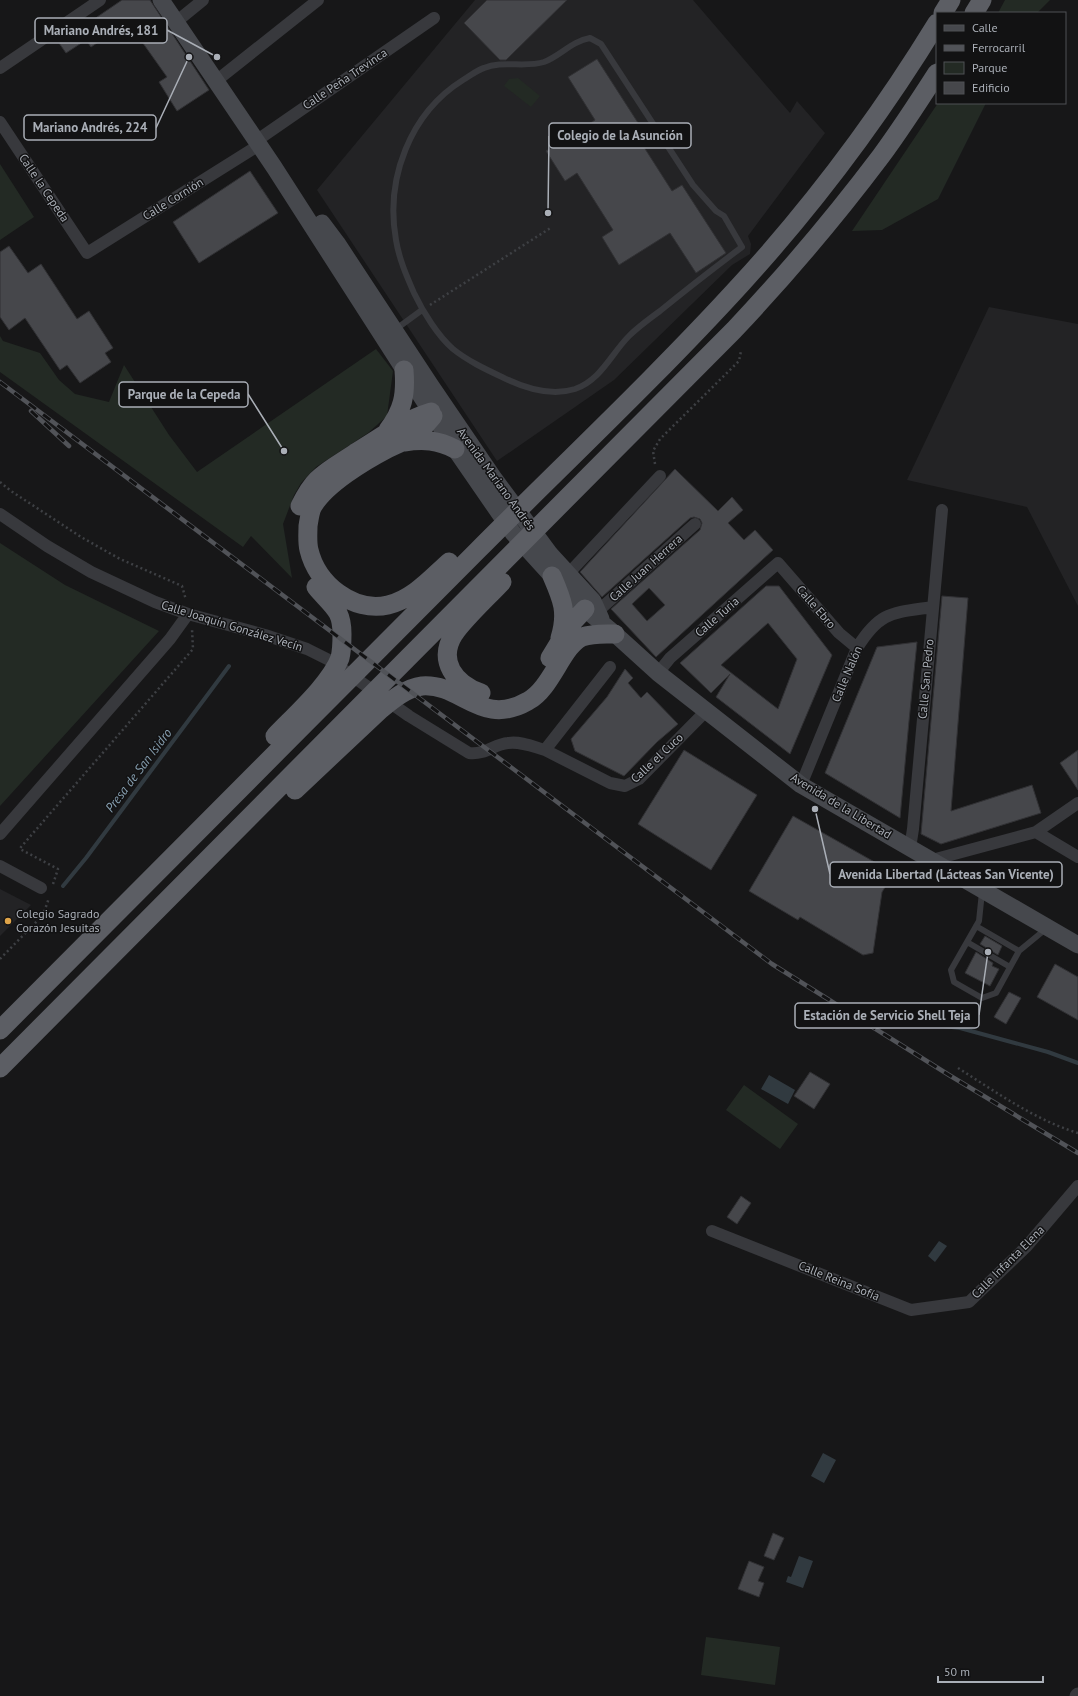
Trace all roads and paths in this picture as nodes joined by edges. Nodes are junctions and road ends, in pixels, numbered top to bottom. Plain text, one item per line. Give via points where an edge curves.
1 (100, 0) edge
2 (161, 0) edge
3 (203, 0) edge
4 (318, 0) edge
5 (951, 0) edge
6 (982, 0) edge
7 (944, 12) edge
8 (975, 12) edge
9 (434, 18) dead end
10 (176, 22) junction
11 (936, 25) edge
12 (0, 68) edge
13 (936, 74) edge
14 (216, 81) junction
15 (0, 122) edge
16 (258, 143) junction
17 (274, 167) junction
18 (552, 227) dead end
19 (318, 237) junction
20 (87, 253) joint
21 (422, 310) junction
22 (394, 330) junction
23 (741, 351) dead end
24 (404, 370) junction
25 (431, 386) junction
26 (433, 414) junction
27 (384, 434) junction
28 (402, 442) junction
29 (455, 449) junction
30 (660, 476) joint
31 (0, 482) edge
32 (516, 495) junction
33 (942, 510) dead end
34 (0, 514) edge
35 (496, 524) junction
36 (695, 524) dead end
37 (520, 554) junction
38 (778, 563) joint
39 (560, 575) junction
40 (182, 586) dead end
41 (932, 607) junction
42 (188, 614) junction
43 (600, 619) junction
44 (563, 648) junction
45 (857, 648) junction
46 (194, 649) dead end
47 (610, 667) dead end
48 (658, 673) junction
49 (338, 679) junction
50 (374, 705) junction
51 (707, 710) junction
52 (545, 750) junction
53 (801, 785) junction
54 (1078, 803) edge
55 (1036, 832) junction
56 (0, 834) edge
57 (910, 848) junction
58 (1078, 857) edge
59 (932, 860) junction
60 (0, 866) edge
61 (982, 890) junction
62 (47, 891) junction
63 (976, 926) junction
64 (1047, 927) junction
65 (967, 942) junction
66 (1078, 945) edge
67 (1019, 951) junction
68 (0, 959) edge
69 (1010, 967) junction
70 (0, 1030) edge
71 (0, 1068) edge
72 (958, 1068) dead end
73 (1078, 1133) edge
74 (1078, 1186) edge
75 (712, 1231) dead end
76 (969, 1302) joint

1 - 12 street
2 - 10 main road, Avenida Mariano Andrés
3 - 10 street
4 - 14 street
5 - 7 highway
6 - 8 highway
9 - 16 street, Calle Peña Trevinca
10 - 14 main road, Avenida Mariano Andrés
11 - 32 highway via 890,97 822,189 744,281 703,325
13 - 37 highway via 881,155 803,254 739,325
14 - 16 main road, Avenida Mariano Andrés
15 - 20 street, Calle la Cepeda
16 - 17 main road, Avenida Mariano Andrés
16 - 20 street, Calle Cornión
17 - 19 main road, Avenida Mariano Andrés
17 - 22 main road, Avenida Mariano Andrés via 337,243
18 - 21 path
19 - 22 main road, Avenida Mariano Andrés via 336,254 384,327
19 - 24 main road, Avenida Mariano Andrés
21 - 21 lane via 452,348 508,380 539,392 576,389 603,369 628,337 742,247 724,216 716,211 693,185 601,44 590,38 581,40 544,62 484,68 448,90 418,124 399,165 394,212 396,240 403,266
21 - 22 lane
22 - 25 main road, Avenida Mariano Andrés
23 - 30 path via 739,361 660,439 653,451 653,461
24 - 26 main road, Avenida Mariano Andrés
24 - 27 highway via 404,401 393,424
25 - 26 main road
25 - 32 main road, Avenida Mariano Andrés
26 - 27 highway via 415,417
26 - 28 highway via 424,427
26 - 29 main road, Avenida Mariano Andrés
26 - 32 main road via 444,417 494,488
27 - 49 highway via 327,471 306,494 299,508 296,542 301,560 308,576 338,614 342,629
28 - 29 highway via 432,440
28 - 35 highway via 342,477 330,486 312,507 307,536 309,551 315,566 336,592 352,602 368,606 388,605 408,597
29 - 39 main road, Avenida Mariano Andrés via 513,533
30 - 39 street
31 - 40 path via 81,537 120,559
32 - 35 highway
32 - 39 main road, Avenida Mariano Andrés
33 - 41 street, Calle San Pedro
34 - 42 street, Calle Joaquín González Vecín via 91,572 155,602
35 - 49 highway via 377,650
36 - 43 street, Calle Juan Herrera
37 - 44 highway via 454,634 449,646 451,672 460,682 473,690 500,697 512,696 525,690
37 - 50 highway via 399,668
38 - 45 street, Calle Ebro via 839,633
38 - 48 street, Calle Turia via 670,658
39 - 43 main road, Avenida Mariano Andrés
39 - 43 main road, Avenida Mariano Andrés via 582,588 585,598
39 - 44 highway via 564,611
41 - 45 street, Calle Nalón via 894,612 876,622
41 - 57 street, Calle San Pedro via 914,829
42 - 52 street, Calle Joaquín González Vecín via 319,654 409,716 469,753 478,754 509,742
42 - 56 street via 170,639
43 - 44 highway via 592,634
43 - 44 highway via 570,625
43 - 48 main road, Avenida de la Libertad
44 - 50 highway via 541,692 512,708 497,710 482,707 440,687 421,686
45 - 53 street, Calle Nalón
46 - 62 path via 21,847 20,849 58,869
47 - 52 street
48 - 51 main road, Avenida de la Libertad
49 - 70 highway via 133,897
50 - 71 highway via 177,891
51 - 52 street, Calle el Cuco via 639,779 625,786 610,783
51 - 53 main road, Avenida de la Libertad
53 - 57 main road, Avenida de la Libertad
54 - 55 street
55 - 58 street
55 - 59 street
57 - 59 main road, Avenida de la Libertad
59 - 61 main road, Avenida de la Libertad
60 - 62 street
61 - 63 lane via 979,921
61 - 64 main road, Avenida de la Libertad
62 - 68 path via 43,916
63 - 65 lane
63 - 67 lane
64 - 66 main road, Avenida de la Libertad
64 - 67 lane
65 - 69 lane
65 - 69 lane via 951,970 954,982 982,998 996,993
67 - 69 lane
72 - 73 path via 1015,1104 1060,1128
74 - 76 street, Calle Infanta Elena via 1026,1247
75 - 76 street, Calle Reina Sofía via 911,1310

